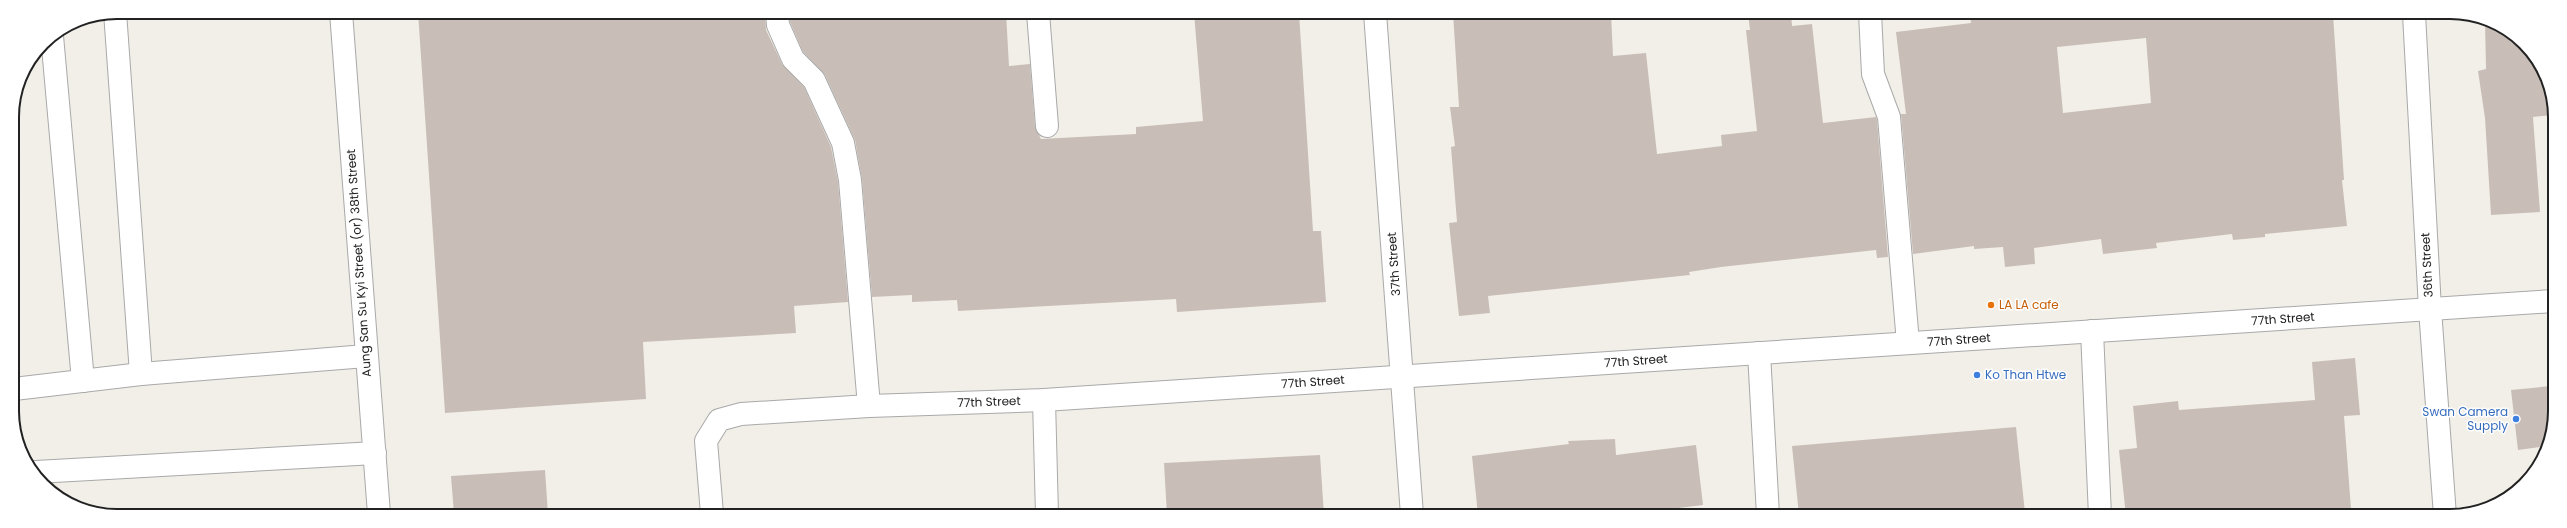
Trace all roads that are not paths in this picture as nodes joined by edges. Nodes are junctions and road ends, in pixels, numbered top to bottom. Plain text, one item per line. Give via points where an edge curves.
1 (115, 19) edge
2 (342, 19) edge
3 (777, 19) edge
4 (1038, 19) edge
5 (1375, 19) edge
6 (1870, 19) edge
7 (2414, 19) edge
8 (53, 43) edge
9 (1047, 126) dead end
10 (2548, 301) edge
11 (2430, 309) junction
12 (2092, 331) junction
13 (1908, 343) junction
14 (1759, 353) junction
15 (366, 356) junction
16 (141, 374) junction
17 (1402, 376) junction
18 (83, 381) junction
19 (19, 388) edge
20 (1044, 400) junction
21 (869, 406) junction
22 (375, 453) junction
23 (40, 472) edge
24 (379, 509) edge
25 (712, 509) edge
26 (1047, 509) edge
27 (1412, 509) edge
28 (1768, 509) edge
29 (2100, 509) edge
30 (2444, 509) edge

1 - 16 street
2 - 15 street, Aung San Su Kyi Street (or) 38th Street
3 - 21 street via 778,26 793,59 814,80 843,143 850,180
4 - 9 street
5 - 17 street, 37th Street
6 - 13 street via 1873,74 1889,117
7 - 11 street, 36th Street
8 - 18 street
10 - 11 street, 77th Street
11 - 12 street, 77th Street
11 - 30 street, 36th Street
12 - 13 street, 77th Street
12 - 29 street
13 - 14 street, 77th Street
14 - 17 street, 77th Street
14 - 28 street
15 - 16 street
15 - 22 street, Aung San Su Kyi Street (or) 38th Street
16 - 18 street
17 - 20 street, 77th Street
17 - 27 street, 37th Street
18 - 19 street
20 - 21 street, 77th Street
20 - 26 street
21 - 25 street, 77th Street via 741,414 719,420 706,441
22 - 23 street
22 - 24 street, Aung San Su Kyi Street (or) 38th Street

